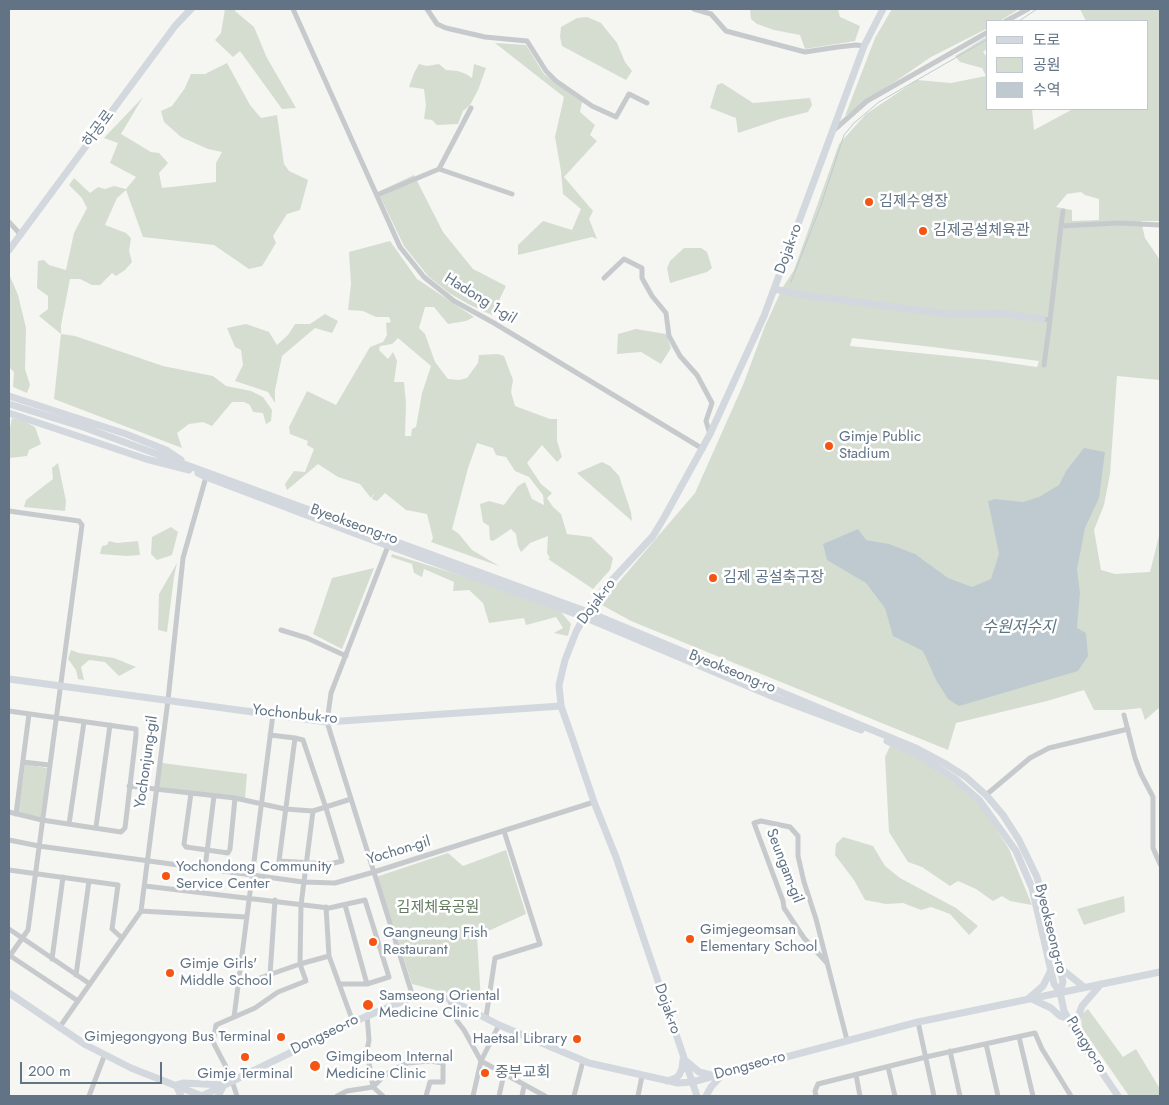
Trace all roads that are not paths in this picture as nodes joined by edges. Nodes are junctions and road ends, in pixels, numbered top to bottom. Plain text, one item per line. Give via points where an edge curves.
1 (191, 9) edge
2 (292, 9) edge
3 (427, 9) edge
4 (694, 9) edge
5 (882, 9) edge
6 (1028, 9) edge
7 (1008, 20) edge
8 (986, 33) edge
9 (864, 46) junction
10 (647, 103) dead end
11 (471, 108) dead end
12 (830, 134) junction
13 (439, 169) junction
14 (512, 194) dead end
15 (377, 195) junction
16 (1063, 211) dead end
17 (9, 222) edge
18 (1160, 225) edge
19 (1061, 226) junction
20 (21, 235) junction
21 (9, 250) edge
22 (604, 278) dead end
23 (774, 290) junction
24 (1046, 319) junction
25 (1044, 365) dead end
26 (9, 396) edge
27 (9, 404) edge
28 (9, 408) edge
29 (9, 414) edge
30 (710, 434) junction
31 (702, 449) junction
32 (189, 466) junction
33 (202, 475) junction
34 (9, 511) edge
35 (388, 546) junction
36 (586, 614) junction
37 (281, 630) dead end
38 (346, 656) junction
39 (9, 679) edge
40 (59, 687) junction
41 (168, 700) junction
42 (561, 706) junction
43 (9, 711) edge
44 (29, 714) junction
45 (273, 714) junction
46 (1124, 715) dead end
47 (56, 718) junction
48 (84, 722) junction
49 (327, 722) junction
50 (110, 725) junction
51 (1128, 729) junction
52 (270, 735) junction
53 (295, 738) junction
54 (23, 762) junction
55 (49, 765) junction
56 (129, 786) junction
57 (155, 789) junction
58 (191, 793) junction
59 (986, 795) junction
60 (214, 796) junction
61 (236, 798) junction
62 (351, 798) junction
63 (594, 802) junction
64 (260, 804) junction
65 (326, 808) junction
66 (285, 809) junction
67 (313, 811) junction
68 (9, 812) edge
69 (16, 814) junction
70 (42, 820) junction
71 (69, 824) junction
72 (96, 827) junction
73 (504, 831) junction
74 (9, 840) edge
75 (39, 846) junction
76 (207, 850) junction
77 (147, 861) junction
78 (306, 863) junction
79 (1160, 864) edge
80 (205, 868) junction
81 (9, 870) edge
82 (374, 872) junction
83 (35, 873) junction
84 (252, 875) junction
85 (63, 877) junction
86 (89, 881) junction
87 (303, 882) junction
88 (144, 886) junction
89 (249, 898) junction
90 (275, 900) junction
91 (345, 904) junction
92 (301, 905) junction
93 (326, 907) junction
94 (140, 911) junction
95 (246, 917) junction
96 (9, 930) edge
97 (22, 938) junction
98 (122, 938) junction
99 (9, 956) edge
100 (329, 956) junction
101 (52, 959) junction
102 (827, 963) junction
103 (300, 964) junction
104 (1059, 967) junction
105 (1051, 970) junction
106 (1160, 972) edge
107 (76, 974) junction
108 (270, 975) junction
109 (90, 984) junction
110 (340, 984) junction
111 (367, 984) junction
112 (1101, 984) junction
113 (237, 986) junction
114 (1084, 987) junction
115 (1060, 992) junction
116 (9, 993) edge
117 (413, 997) junction
118 (449, 999) junction
119 (1030, 999) junction
120 (78, 1001) junction
121 (366, 1016) junction
122 (234, 1017) junction
123 (486, 1017) junction
124 (1069, 1019) junction
125 (353, 1022) junction
126 (918, 1022) junction
127 (499, 1025) junction
128 (59, 1028) junction
129 (1074, 1028) junction
130 (1019, 1037) junction
131 (847, 1040) junction
132 (986, 1044) junction
133 (950, 1051) junction
134 (105, 1054) junction
135 (683, 1057) junction
136 (926, 1057) junction
137 (481, 1061) junction
138 (583, 1061) junction
139 (888, 1067) junction
140 (504, 1074) junction
141 (724, 1074) junction
142 (856, 1075) junction
143 (642, 1076) junction
144 (715, 1076) junction
145 (232, 1080) junction
146 (666, 1081) junction
147 (692, 1082) junction
148 (224, 1085) junction
149 (176, 1086) junction
150 (524, 1086) junction
151 (373, 1087) junction
152 (472, 1095) edge
153 (88, 1096) edge
154 (181, 1096) edge
155 (202, 1096) edge
156 (218, 1096) edge
157 (237, 1096) edge
158 (337, 1096) edge
159 (383, 1096) edge
160 (426, 1096) edge
161 (498, 1096) edge
162 (522, 1096) edge
163 (545, 1096) edge
164 (574, 1096) edge
165 (638, 1096) edge
166 (697, 1096) edge
167 (706, 1096) edge
168 (816, 1096) edge
169 (860, 1096) edge
170 (895, 1096) edge
171 (934, 1096) edge
172 (960, 1096) edge
173 (998, 1096) edge
174 (1033, 1096) edge
175 (1071, 1096) edge
176 (1118, 1096) edge

1 - 20 main road, 하공로 via 175,26
2 - 15 street, Hadong 1-gil
3 - 10 street via 437,24 446,28 527,41 556,81 592,106 616,117 629,94
4 - 9 street via 711,14 726,32 805,52
5 - 9 main road, Dojak-ro
6 - 7 street
8 - 12 street, Dojak-ro via 867,101
9 - 12 main road, Dojak-ro
11 - 13 street
12 - 23 main road, Dojak-ro
13 - 14 street
13 - 15 street
15 - 31 street, Hadong 1-gil via 400,247 424,277 454,300
16 - 19 street
17 - 20 street
18 - 19 street
19 - 24 street
20 - 21 main road, 하공로
22 - 30 street via 624,259 642,268 642,278 666,313 669,336 712,403 706,421
23 - 24 main road via 948,314 1000,313
23 - 30 main road, Dojak-ro
24 - 25 street
26 - 32 main road via 126,434 166,450
27 - 32 main road, Byeokseong-ro
28 - 33 main road, Byeokseong-ro
29 - 33 main road
30 - 31 main road, Dojak-ro
31 - 36 main road, Dojak-ro via 653,536 602,591
32 - 36 main road, Byeokseong-ro
33 - 35 main road, Byeokseong-ro
33 - 41 street, Yochonjung-gil via 183,558
34 - 40 street via 79,521 82,526
35 - 36 main road, Byeokseong-ro
35 - 38 street
36 - 42 main road, Dojak-ro via 565,660 559,685
36 - 59 main road, Byeokseong-ro via 918,749 966,777
36 - 105 main road, Byeokseong-ro via 776,698 871,734 920,756 955,779 980,802 1016,851 1032,888
37 - 38 street
38 - 49 street via 331,693
39 - 40 main road, Yochonbuk-ro
40 - 41 main road, Yochonbuk-ro
40 - 47 street
41 - 45 main road, Yochonbuk-ro
41 - 57 street, Yochonjung-gil
42 - 49 main road, Yochonbuk-ro
42 - 63 main road, Dojak-ro
43 - 44 street
44 - 47 street
44 - 54 street
45 - 49 main road, Yochonbuk-ro
45 - 52 street
46 - 51 street
47 - 48 street
47 - 55 street
48 - 50 street
48 - 71 street
49 - 62 street
50 - 56 street via 136,729
50 - 72 street
51 - 59 street via 1048,748 1030,758
51 - 79 street via 1141,774 1153,797 1153,848
52 - 53 street
52 - 64 street
53 - 65 street via 303,740
53 - 66 street
54 - 55 street
54 - 69 street
55 - 70 street
56 - 57 street
56 - 72 street via 125,828 121,832
57 - 58 street
57 - 77 street, Yochonjung-gil
58 - 60 street
58 - 76 street via 184,844
59 - 104 main road, Byeokseong-ro via 1019,840 1037,877
60 - 61 street
60 - 76 street
61 - 64 street
61 - 76 street via 228,853
62 - 65 street
62 - 82 street
63 - 73 street, Yochon-gil
63 - 135 main road, Dojak-ro via 616,857
64 - 66 street
64 - 84 street
65 - 67 street
65 - 78 street via 342,861
66 - 67 street
66 - 78 street via 279,861
67 - 78 street
68 - 69 street
69 - 70 street
70 - 71 street
70 - 75 street
71 - 72 street
73 - 82 street, Yochon-gil
73 - 123 street via 540,944 495,958
74 - 75 street, Yochon-gil
75 - 77 street, Yochon-gil
75 - 83 street
76 - 80 street
77 - 80 street, Yochon-gil
77 - 88 street, Yochonjung-gil
78 - 87 street
80 - 84 street, Yochon-gil
81 - 83 street
82 - 87 street, Yochon-gil via 335,882
82 - 117 street
83 - 85 street
83 - 97 street via 28,930
84 - 87 street, Yochon-gil
84 - 89 street
85 - 86 street
85 - 101 street
86 - 98 street via 118,885 112,930
86 - 107 street
87 - 92 street
88 - 89 street
88 - 94 street, Yochonjung-gil
89 - 90 street
89 - 95 street
90 - 92 street
90 - 108 street
91 - 93 street
91 - 111 street
91 - 111 street via 365,900 389,978
92 - 93 street
92 - 103 street
93 - 100 street
94 - 95 street
94 - 98 street, Yochonjung-gil
95 - 113 street
96 - 97 street
97 - 99 street
97 - 101 street
98 - 109 street, Yochonjung-gil
99 - 120 street
100 - 103 street
100 - 110 street
101 - 107 street
102 - 102 street, Seungam-gil via 804,938 784,908 754,823 761,821 790,827 798,836 798,856
102 - 131 street, Seungam-gil
103 - 108 street
103 - 122 street via 306,981 278,992 255,1008
104 - 114 main road
104 - 115 main road, Byeokseong-ro
105 - 115 main road, Byeokseong-ro via 1054,984
105 - 119 main road
106 - 112 main road, Dongseo-ro
107 - 109 street
108 - 113 street
109 - 120 street, Yochonjung-gil
110 - 111 street
110 - 125 street
112 - 114 main road, Dongseo-ro
112 - 129 main road via 1082,1006
113 - 122 street
114 - 115 main road, Dongseo-ro
115 - 119 main road, Dongseo-ro
115 - 124 main road, Pungyo-ro
116 - 128 main road
117 - 118 main road, Dongseo-ro
117 - 121 main road, Dongseo-ro
118 - 123 main road, Dongseo-ro
118 - 137 street via 457,1021
119 - 124 main road
119 - 126 main road, Dongseo-ro
120 - 128 street, Yochonjung-gil
121 - 125 main road, Dongseo-ro
121 - 151 street
122 - 145 street via 216,1025 213,1042
123 - 127 main road, Dongseo-ro
124 - 129 main road, Pungyo-ro
125 - 145 main road, Dongseo-ro
126 - 131 main road, Dongseo-ro
126 - 136 street
127 - 137 street
127 - 138 main road, Dongseo-ro
128 - 134 main road
129 - 176 main road, Pungyo-ro
130 - 132 street
130 - 174 street
130 - 175 street via 1036,1033 1042,1049
131 - 141 main road, Dongseo-ro
132 - 133 street
132 - 173 street
133 - 136 street
133 - 172 street
134 - 149 main road
134 - 153 street
135 - 144 main road via 698,1072
135 - 146 main road via 679,1075
135 - 147 main road, Dojak-ro
136 - 139 street
136 - 171 street
137 - 140 street
137 - 152 street
138 - 143 main road, Dongseo-ro
138 - 164 street
139 - 142 street
139 - 170 street
140 - 150 street
140 - 161 street
141 - 144 main road, Dongseo-ro
141 - 167 main road
142 - 168 street via 818,1084
142 - 169 street
143 - 146 main road, Dongseo-ro
143 - 165 street
144 - 147 main road, Dongseo-ro
145 - 148 main road, Dongseo-ro
145 - 157 street
146 - 147 main road, Dongseo-ro
147 - 166 main road, Dojak-ro
148 - 149 main road via 183,1083
148 - 155 main road, Dongseo-ro
148 - 156 main road
149 - 154 main road
149 - 155 main road
150 - 162 street
150 - 163 street
151 - 158 street
151 - 159 street
151 - 160 street via 387,1074 408,1063 443,1063 443,1082 430,1082

